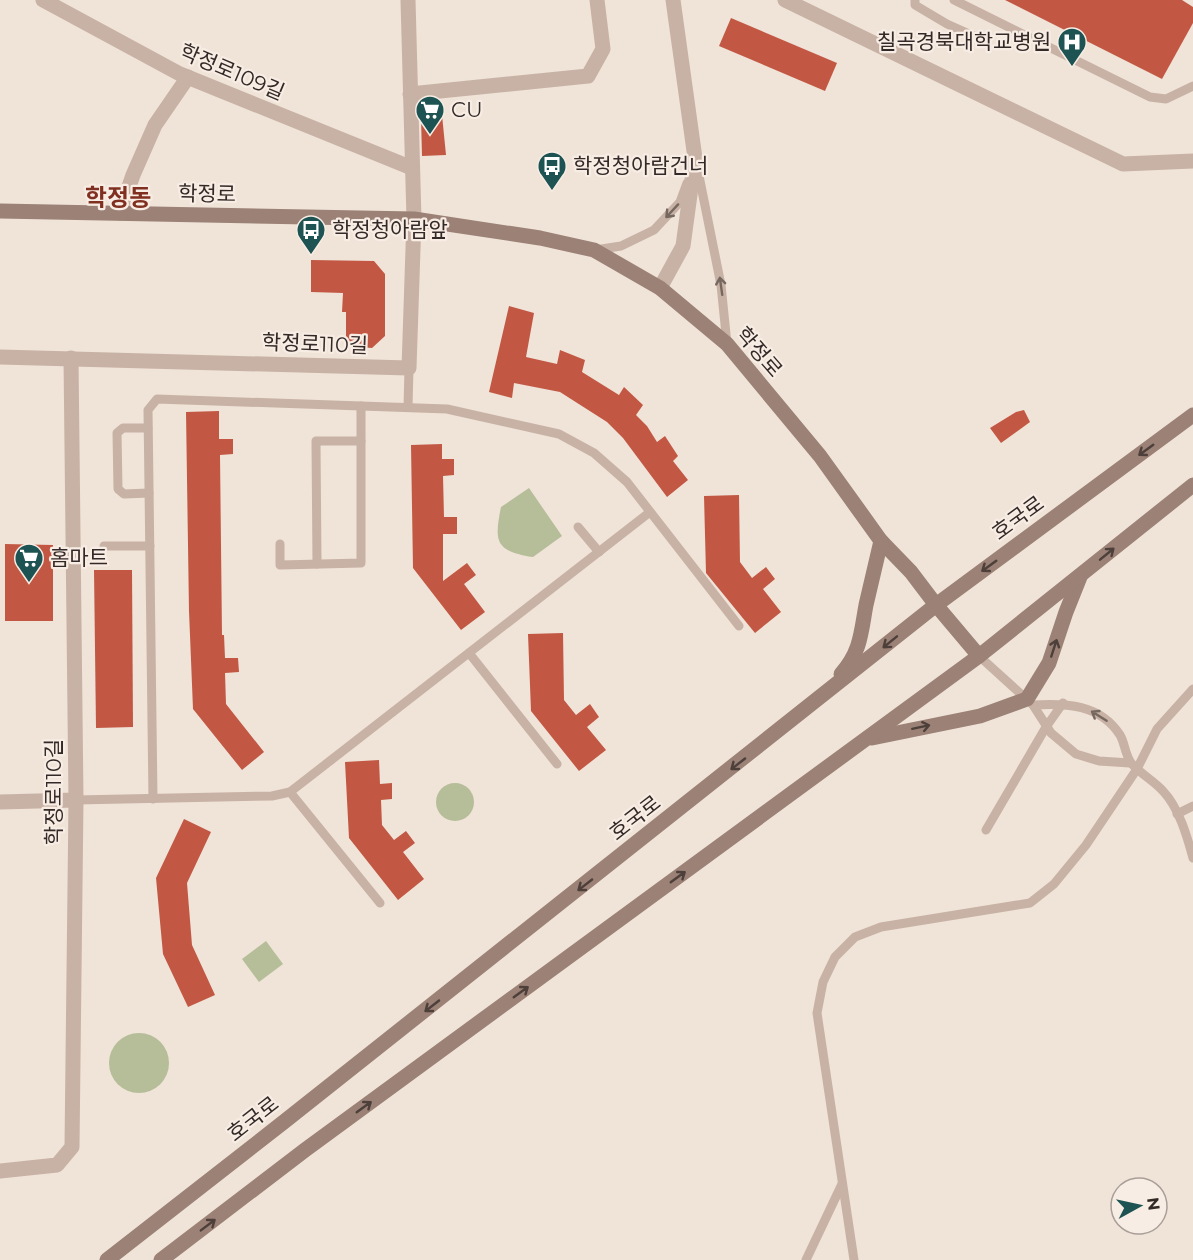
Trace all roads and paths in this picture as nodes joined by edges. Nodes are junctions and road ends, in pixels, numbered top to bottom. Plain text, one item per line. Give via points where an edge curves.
1 (43, 0) edge
2 (408, 0) edge
3 (597, 0) edge
4 (673, 0) edge
5 (785, 0) edge
6 (915, 0) edge
7 (954, 0) edge
8 (976, 38) dead end
9 (188, 77) junction
10 (1193, 86) edge
11 (410, 94) junction
12 (695, 158) junction
13 (1193, 161) edge
14 (412, 168) junction
15 (0, 211) edge
16 (120, 213) junction
17 (414, 219) junction
18 (594, 250) junction
19 (660, 288) junction
20 (727, 344) junction
21 (0, 357) edge
22 (71, 358) junction
23 (409, 368) junction
24 (361, 406) junction
25 (408, 407) junction
26 (1193, 415) edge
27 (148, 428) junction
28 (361, 441) junction
29 (1193, 485) edge
30 (149, 493) junction
31 (650, 512) junction
32 (578, 527) dead end
33 (881, 541) junction
34 (280, 544) dead end
35 (104, 546) dead end
36 (150, 546) junction
37 (599, 552) junction
38 (317, 564) junction
39 (1081, 574) junction
40 (936, 605) junction
41 (739, 626) dead end
42 (470, 653) junction
43 (979, 656) junction
44 (1193, 688) edge
45 (818, 700) junction
46 (1030, 702) junction
47 (1063, 703) junction
48 (1046, 727) junction
49 (864, 740) junction
50 (557, 764) dead end
51 (1133, 766) junction
52 (290, 792) junction
53 (153, 799) junction
54 (76, 800) junction
55 (0, 802) edge
56 (1193, 807) edge
57 (1177, 814) junction
58 (986, 830) dead end
59 (1193, 858) edge
60 (380, 903) dead end
61 (0, 1170) edge
62 (842, 1184) junction
63 (107, 1260) edge
64 (161, 1260) edge
65 (806, 1260) edge
66 (854, 1260) edge

1 - 9 street, 학정로109길
2 - 11 street
3 - 11 street via 603,49 588,76
4 - 12 street
5 - 13 street via 1123,164
6 - 8 lane via 915,5
7 - 10 lane via 1150,98 1166,99
9 - 14 street, 학정로109길
9 - 16 street via 155,125
11 - 14 street
12 -> 18 lane via 680,202 654,230 621,246
12 - 19 street via 684,246
20 -> 12 lane via 721,285
14 - 17 street
15 - 16 main road, 학정로
16 - 17 main road, 학정로
17 - 18 main road, 학정로
17 - 23 street
18 - 19 main road, 학정로
19 - 20 main road, 학정로
20 - 33 main road, 학정로 via 820,456
21 - 22 street, 학정로110길
22 - 23 street, 학정로110길
22 - 54 street, 학정로110길
23 - 25 lane
24 - 25 lane
24 - 27 lane via 157,399 148,410
24 - 28 lane
25 - 31 lane via 447,409 559,434 594,453 627,482
26 -> 40 main road, 호국로
27 - 30 lane
27 - 30 lane via 123,428 117,433 118,489 124,494
28 - 38 lane via 361,562
28 - 38 lane via 316,441
39 -> 29 main road
30 - 36 lane
31 - 37 lane
31 - 41 lane
32 - 37 lane
33 - 40 main road, 학정로
33 - 45 main road via 862,636 850,664
34 - 38 lane via 280,565
35 - 36 lane
36 - 53 lane
37 - 42 lane
39 - 43 main road
46 -> 39 main road via 1049,663
40 - 43 main road, 학정로
40 -> 45 main road, 호국로
42 - 50 lane
42 - 52 lane
43 - 46 lane
43 - 49 main road
44 - 51 lane via 1156,729
45 -> 63 main road, 호국로
46 - 47 lane
46 - 48 lane
49 -> 46 main road
47 - 48 lane
51 -> 47 lane via 1121,736 1106,719 1086,708
48 - 51 lane via 1076,754
48 - 58 lane
64 -> 49 main road
51 - 57 lane via 1164,792
51 - 62 lane via 1086,845 1054,884 1030,903 881,927 855,937 834,957 823,982 817,1012
52 - 53 lane via 272,796
52 - 60 lane
53 - 54 lane
54 - 55 street
54 - 61 street, 학정로110길 via 72,1147 57,1165
56 - 57 lane
57 - 59 lane via 1186,829
62 - 65 lane
62 - 66 lane

